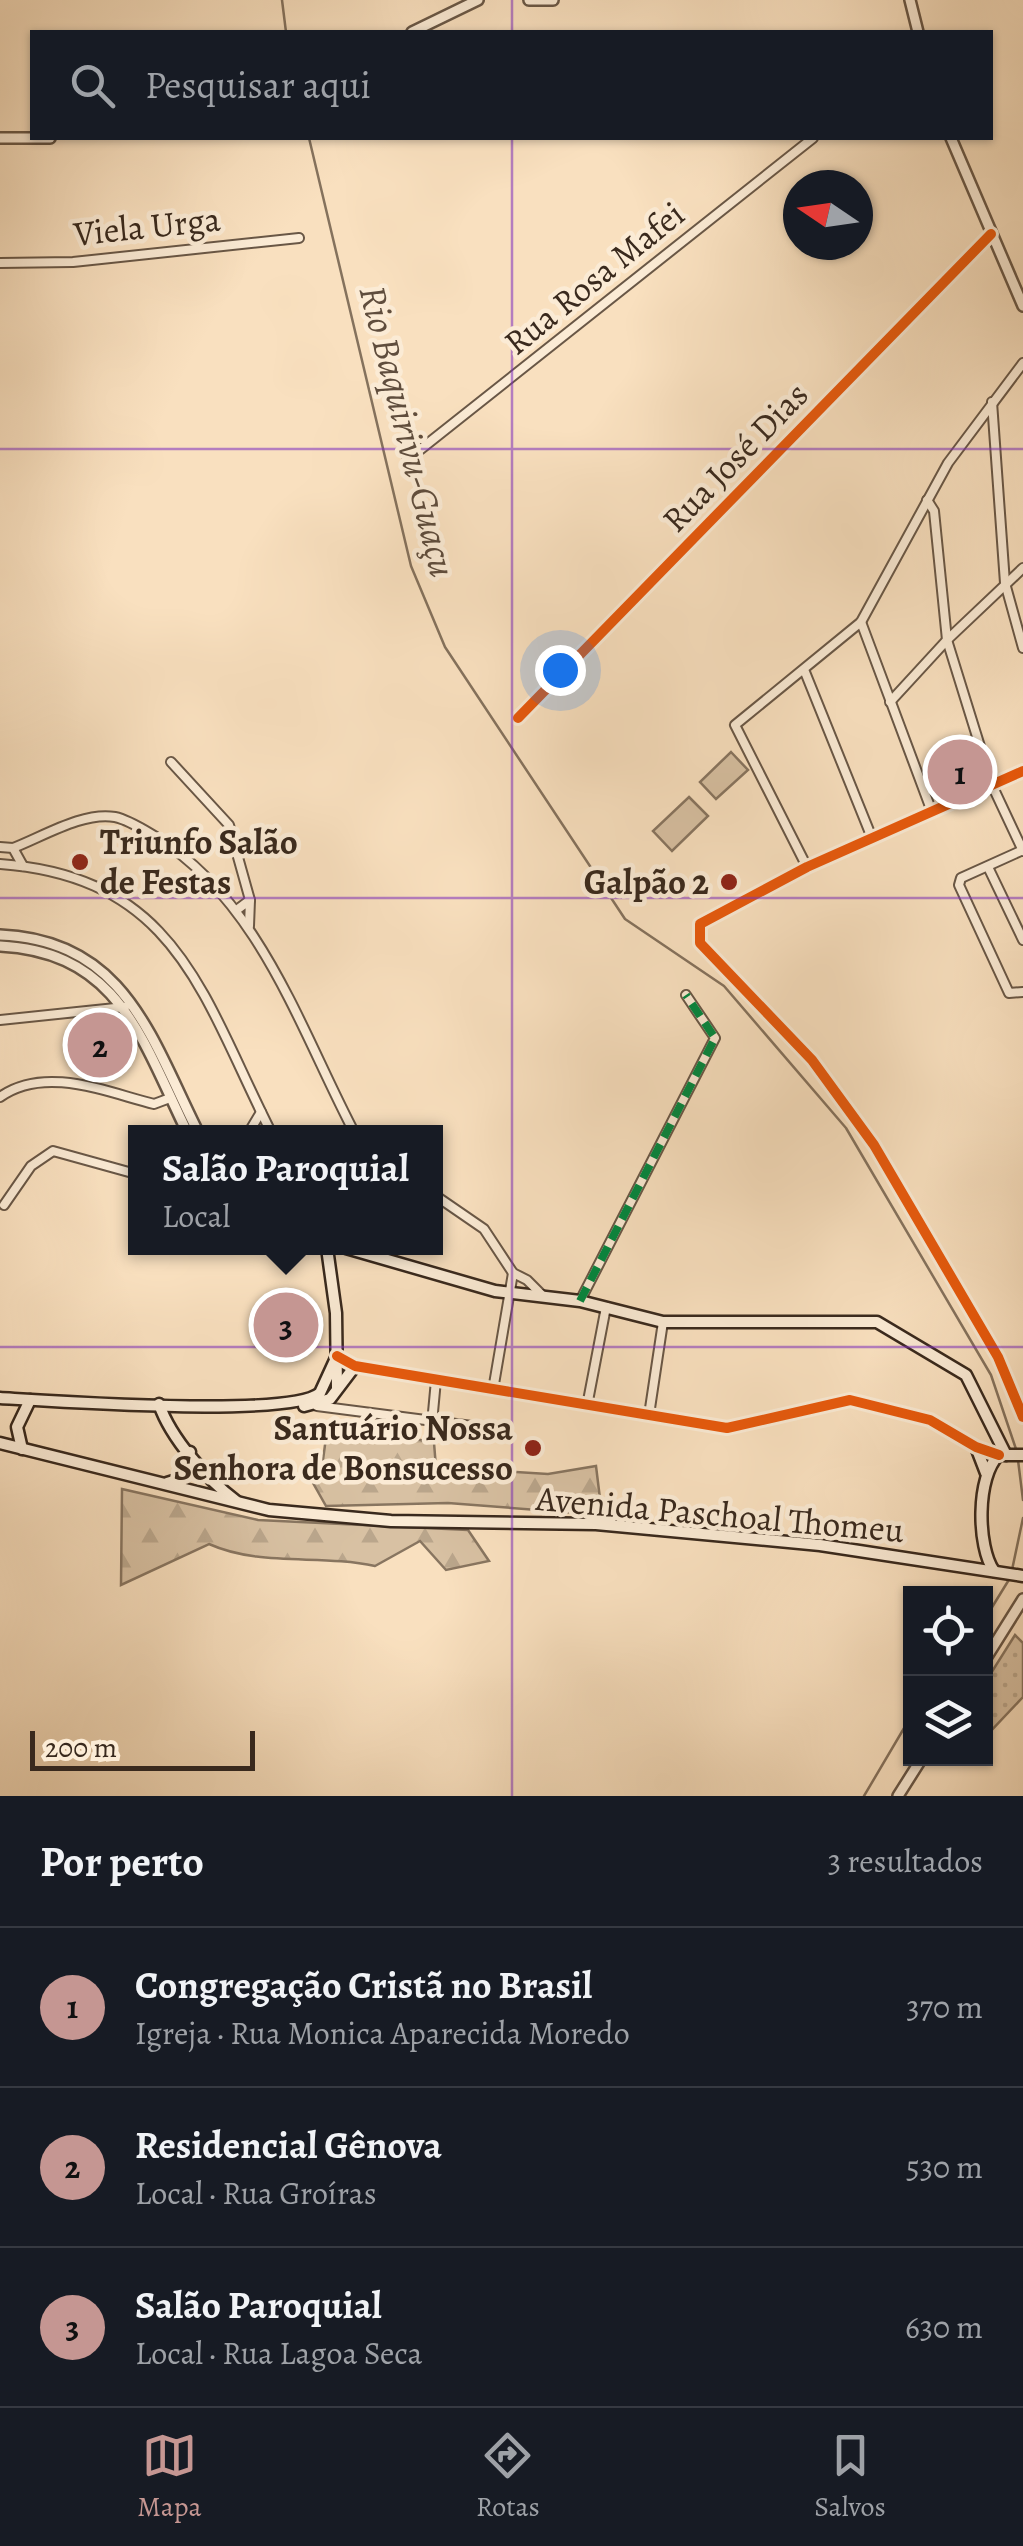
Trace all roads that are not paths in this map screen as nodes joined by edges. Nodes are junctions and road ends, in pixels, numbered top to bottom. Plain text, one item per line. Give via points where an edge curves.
1 (478, 0) edge
2 (529, 0) edge
3 (554, 0) edge
4 (910, 0) edge
5 (416, 30) edge
6 (918, 30) edge
7 (0, 138) edge
8 (30, 138) edge
9 (810, 140) edge
10 (952, 140) edge
11 (991, 234) junction
12 (299, 238) dead end
13 (0, 264) edge
14 (1023, 306) edge
15 (1023, 363) edge
16 (992, 402) junction
17 (408, 460) dead end
18 (927, 500) junction
19 (1023, 568) edge
20 (1005, 584) junction
21 (861, 622) junction
22 (946, 640) junction
23 (1023, 648) edge
24 (805, 672) junction
25 (890, 702) junction
26 (518, 718) dead end
27 (171, 762) dead end
28 (1023, 771) edge
29 (992, 785) junction
30 (932, 812) junction
31 (872, 838) junction
32 (0, 847) edge
33 (13, 848) junction
34 (1023, 851) edge
35 (0, 864) edge
36 (23, 866) junction
37 (988, 866) junction
38 (807, 867) junction
39 (250, 900) junction
40 (238, 910) junction
41 (249, 926) junction
42 (0, 935) edge
43 (1023, 940) edge
44 (0, 946) edge
45 (1023, 992) edge
46 (686, 995) dead end
47 (129, 1006) junction
48 (0, 1020) edge
49 (0, 1097) edge
50 (170, 1098) junction
51 (261, 1112) junction
52 (184, 1125) edge
53 (194, 1125) edge
54 (253, 1125) edge
55 (268, 1125) edge
56 (350, 1125) edge
57 (128, 1172) edge
58 (443, 1201) edge
59 (4, 1205) dead end
60 (328, 1255) edge
61 (371, 1255) edge
62 (512, 1274) junction
63 (508, 1294) junction
64 (544, 1296) junction
65 (580, 1301) junction
66 (606, 1307) junction
67 (662, 1322) junction
68 (337, 1356) junction
69 (355, 1366) junction
70 (436, 1380) junction
71 (337, 1388) junction
72 (493, 1390) junction
73 (0, 1398) edge
74 (30, 1400) junction
75 (294, 1403) junction
76 (159, 1404) junction
77 (316, 1406) junction
78 (587, 1406) junction
79 (349, 1407) junction
80 (650, 1415) junction
81 (1023, 1417) edge
82 (432, 1423) junction
83 (503, 1430) dead end
84 (0, 1443) edge
85 (976, 1448) junction
86 (22, 1449) junction
87 (190, 1452) junction
88 (1005, 1455) junction
89 (1023, 1455) edge
90 (986, 1473) junction
91 (161, 1484) junction
92 (241, 1504) junction
93 (983, 1539) junction
94 (966, 1567) junction
95 (997, 1572) junction
96 (1021, 1576) edge
97 (1023, 1599) edge
98 (993, 1647) edge
99 (917, 1766) edge
100 (898, 1796) edge

1 - 5 street
2 - 3 street
4 - 6 street
7 - 8 street
9 - 17 street, Rua Rosa Mafei
10 - 11 street
11 - 14 street
11 - 26 street, Rua José Dias
12 - 13 street, Viela Urga
15 - 16 street
16 - 18 street
16 - 20 street
18 - 21 street
18 - 22 street via 934,512
19 - 20 street
20 - 22 street
20 - 23 street
21 - 24 street
21 - 25 street
22 - 25 street
22 - 29 street
24 - 31 street
24 - 38 street via 735,724
25 - 30 street
27 - 39 street via 229,825
28 - 29 street
29 - 30 street
29 - 34 street
30 - 31 street
31 - 38 street
32 - 33 street
33 - 36 street
33 - 40 street via 113,816 169,845
34 - 37 street
35 - 36 street
36 - 51 street via 102,890 163,932 206,993
37 - 43 street
37 - 45 street via 959,882 1011,996
38 - 81 street via 700,924 700,943 812,1060 874,1145 998,1356
39 - 40 street
39 - 41 street
40 - 41 street
41 - 56 street
42 - 47 street via 74,950 105,973
44 - 47 street via 71,961
46 - 65 street via 715,1038
47 - 48 street
47 - 50 street
47 - 53 street
49 - 50 street via 45,1082 154,1104
50 - 52 street
51 - 54 street
51 - 55 street
57 - 59 street via 53,1150 20,1178
58 - 62 street via 484,1230
60 - 68 main road
61 - 63 main road
62 - 63 street
62 - 64 street
63 - 64 main road
63 - 72 street
64 - 65 main road
65 - 66 main road
66 - 67 main road
66 - 78 street
67 - 80 street
67 - 88 main road via 877,1322 966,1375
68 - 69 street
68 - 71 main road
68 - 75 main road via 320,1394
69 - 70 street
69 - 71 main road
70 - 72 street
70 - 82 street
71 - 77 main road
71 - 79 street
72 - 78 street
73 - 74 main road
74 - 76 main road
74 - 86 main road via 17,1427
75 - 76 main road
75 - 77 main road
76 - 87 main road
77 - 79 street
78 - 80 street
79 - 82 street
80 - 85 street via 738,1427 850,1400 930,1420
82 - 83 street
84 - 86 main road, Avenida Paschoal Thomeu
85 - 88 street
85 - 90 main road
86 - 91 main road, Avenida Paschoal Thomeu
87 - 91 main road via 183,1478
87 - 92 main road
88 - 89 main road
88 - 90 main road
90 - 93 main road
91 - 92 main road, Avenida Paschoal Thomeu
92 - 94 main road, Avenida Paschoal Thomeu via 391,1521 596,1524
93 - 94 main road via 979,1558
93 - 95 main road via 985,1559
94 - 95 main road, Avenida Paschoal Thomeu
95 - 96 main road, Avenida Paschoal Thomeu
97 - 98 street
99 - 100 street

